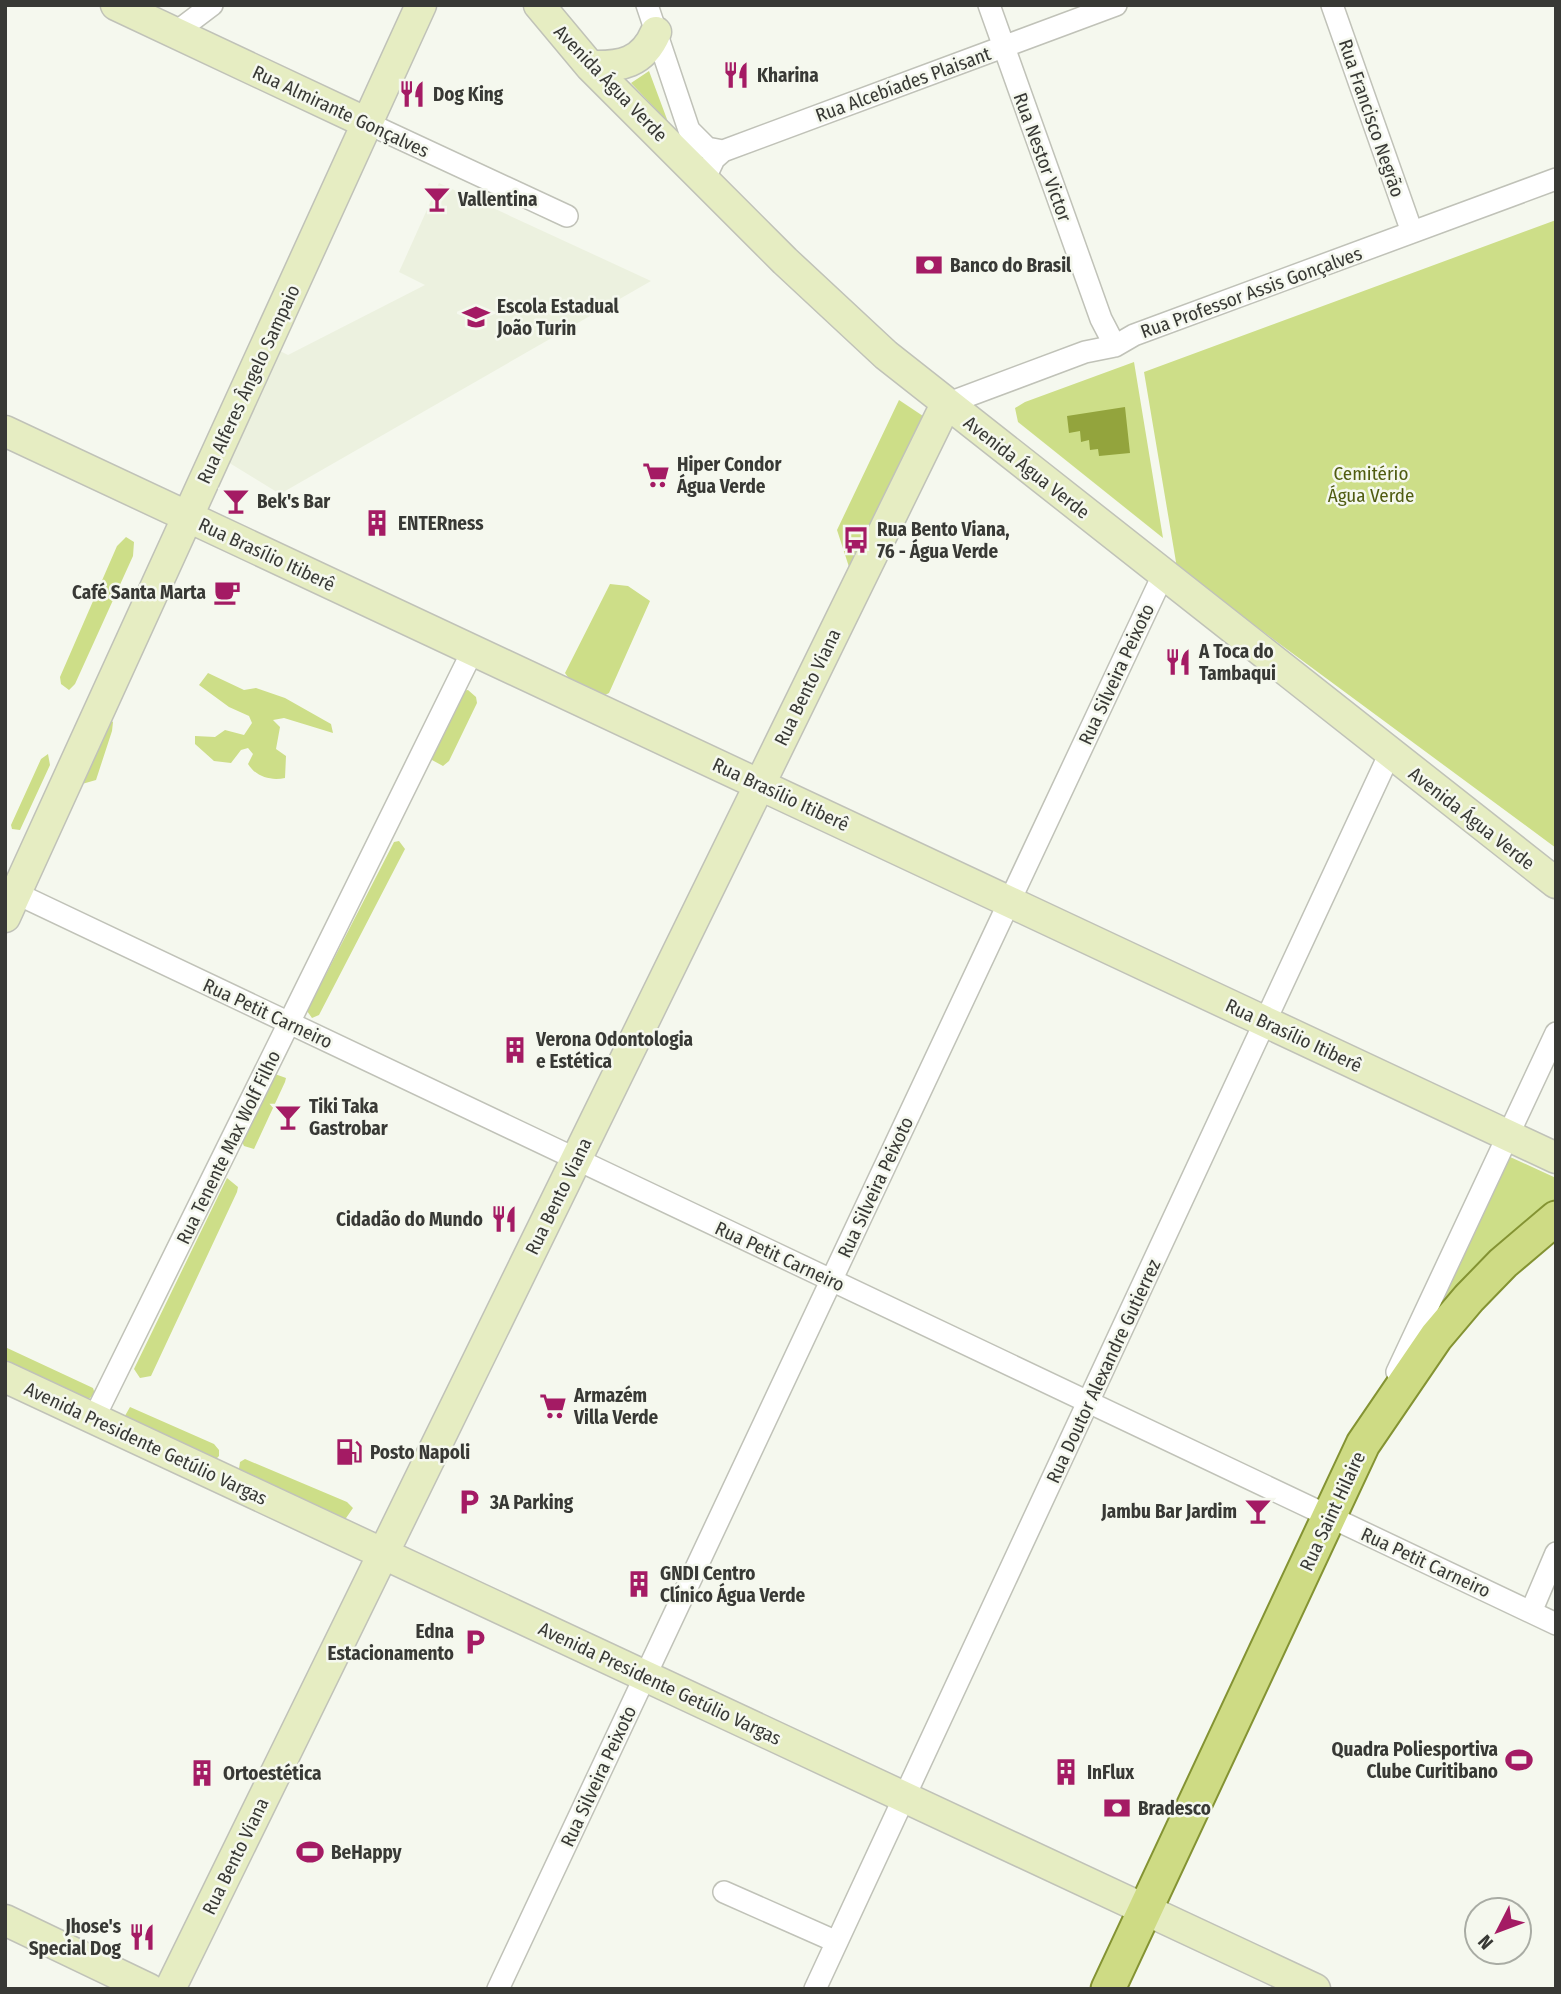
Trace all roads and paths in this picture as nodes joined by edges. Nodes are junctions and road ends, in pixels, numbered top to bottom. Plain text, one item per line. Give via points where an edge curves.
1 (116, 5) edge
2 (212, 5) edge
3 (421, 5) edge
4 (540, 5) edge
5 (989, 5) edge
6 (1116, 5) edge
7 (1332, 5) edge
8 (652, 19) edge
9 (175, 33) junction
10 (1004, 47) junction
11 (590, 66) junction
12 (368, 123) junction
13 (723, 151) junction
14 (1556, 178) edge
15 (704, 180) junction
16 (567, 216) dead end
17 (1412, 232) junction
18 (1115, 346) junction
19 (946, 404) junction
20 (5, 431) edge
21 (188, 517) junction
22 (1163, 575) junction
23 (473, 650) junction
24 (1390, 753) junction
25 (759, 785) junction
26 (1556, 883) edge
27 (9, 899) edge
28 (1009, 901) junction
29 (1265, 1021) junction
30 (289, 1023) junction
31 (1556, 1033) edge
32 (1508, 1136) junction
33 (1556, 1158) edge
34 (576, 1159) junction
35 (1556, 1217) edge
36 (831, 1280) junction
37 (5, 1377) edge
38 (1088, 1402) junction
39 (94, 1418) junction
40 (1363, 1444) junction
41 (1329, 1516) junction
42 (1556, 1552) edge
43 (383, 1554) junction
44 (1531, 1612) junction
45 (1556, 1624) edge
46 (645, 1676) junction
47 (904, 1797) junction
48 (724, 1892) dead end
49 (1145, 1910) junction
50 (5, 1920) edge
51 (837, 1942) junction
52 (149, 1989) edge
53 (170, 1989) edge
54 (498, 1989) edge
55 (815, 1989) edge
56 (1108, 1989) edge
57 (1315, 1989) edge

1 - 9 main road, Rua Almirante Gonçalves
2 - 9 street
3 - 12 main road, Rua Alferes Ângelo Sampaio
4 - 11 main road, Avenida Água Verde
5 - 10 street, Rua Nestor Victor
6 - 10 street, Rua Alcebíades Plaisant
7 - 17 street, Rua Francisco Negrão
8 - 11 main road via 645,53 613,67
8 - 13 street via 689,130 706,148
9 - 12 main road, Rua Almirante Gonçalves
10 - 13 street, Rua Alcebíades Plaisant
10 - 18 street, Rua Nestor Victor via 1101,319
11 - 15 main road, Avenida Água Verde
12 - 16 street, Rua Almirante Gonçalves
12 - 21 main road, Rua Alferes Ângelo Sampaio
13 - 15 street
14 - 17 street, Rua Professor Assis Gonçalves
15 - 19 main road, Avenida Água Verde via 857,329
17 - 18 street, Rua Professor Assis Gonçalves via 1134,334
18 - 19 street, Rua Professor Assis Gonçalves via 1085,352
19 - 22 main road, Avenida Água Verde
19 - 25 main road, Rua Bento Viana
20 - 21 main road, Rua Brasílio Itiberê
21 - 23 main road, Rua Brasílio Itiberê
21 - 27 main road, Rua Alferes Ângelo Sampaio
22 - 24 main road, Avenida Água Verde
22 - 28 street, Rua Silveira Peixoto
23 - 25 main road, Rua Brasílio Itiberê
23 - 30 street, Rua Tenente Max Wolf Filho
24 - 26 main road, Avenida Água Verde
24 - 29 street, Rua Doutor Alexandre Gutierrez
25 - 28 main road, Rua Brasílio Itiberê
25 - 34 main road, Rua Bento Viana
27 - 30 street, Rua Petit Carneiro
28 - 29 main road, Rua Brasílio Itiberê
28 - 36 street, Rua Silveira Peixoto
29 - 32 main road, Rua Brasílio Itiberê
29 - 38 street, Rua Doutor Alexandre Gutierrez
30 - 34 street, Rua Petit Carneiro
30 - 39 street, Rua Tenente Max Wolf Filho
31 - 32 street, Rua Saint Hilaire
32 - 33 main road, Rua Brasílio Itiberê
32 - 40 street, Rua Saint Hilaire
34 - 36 street, Rua Petit Carneiro
34 - 43 main road, Rua Bento Viana
35 - 40 main road via 1503,1263 1444,1328
36 - 38 street, Rua Petit Carneiro
36 - 46 street, Rua Silveira Peixoto
37 - 39 main road, Avenida Presidente Getúlio Vargas
38 - 41 street, Rua Petit Carneiro
38 - 47 street, Rua Doutor Alexandre Gutierrez
39 - 43 main road, Avenida Presidente Getúlio Vargas
40 - 41 main road, Rua Saint Hilaire
41 - 44 street, Rua Petit Carneiro
41 - 49 main road, Rua Saint Hilaire
42 - 44 street
43 - 46 main road, Avenida Presidente Getúlio Vargas
43 - 53 main road, Rua Bento Viana
44 - 45 street, Rua Petit Carneiro
46 - 47 main road, Avenida Presidente Getúlio Vargas
46 - 54 street, Rua Silveira Peixoto
47 - 49 main road, Avenida Presidente Getúlio Vargas
47 - 51 street, Rua Doutor Alexandre Gutierrez
48 - 51 street
49 - 56 main road, Rua Saint Hilaire
49 - 57 main road, Avenida Presidente Getúlio Vargas
50 - 52 main road
51 - 55 street, Rua Doutor Alexandre Gutierrez

